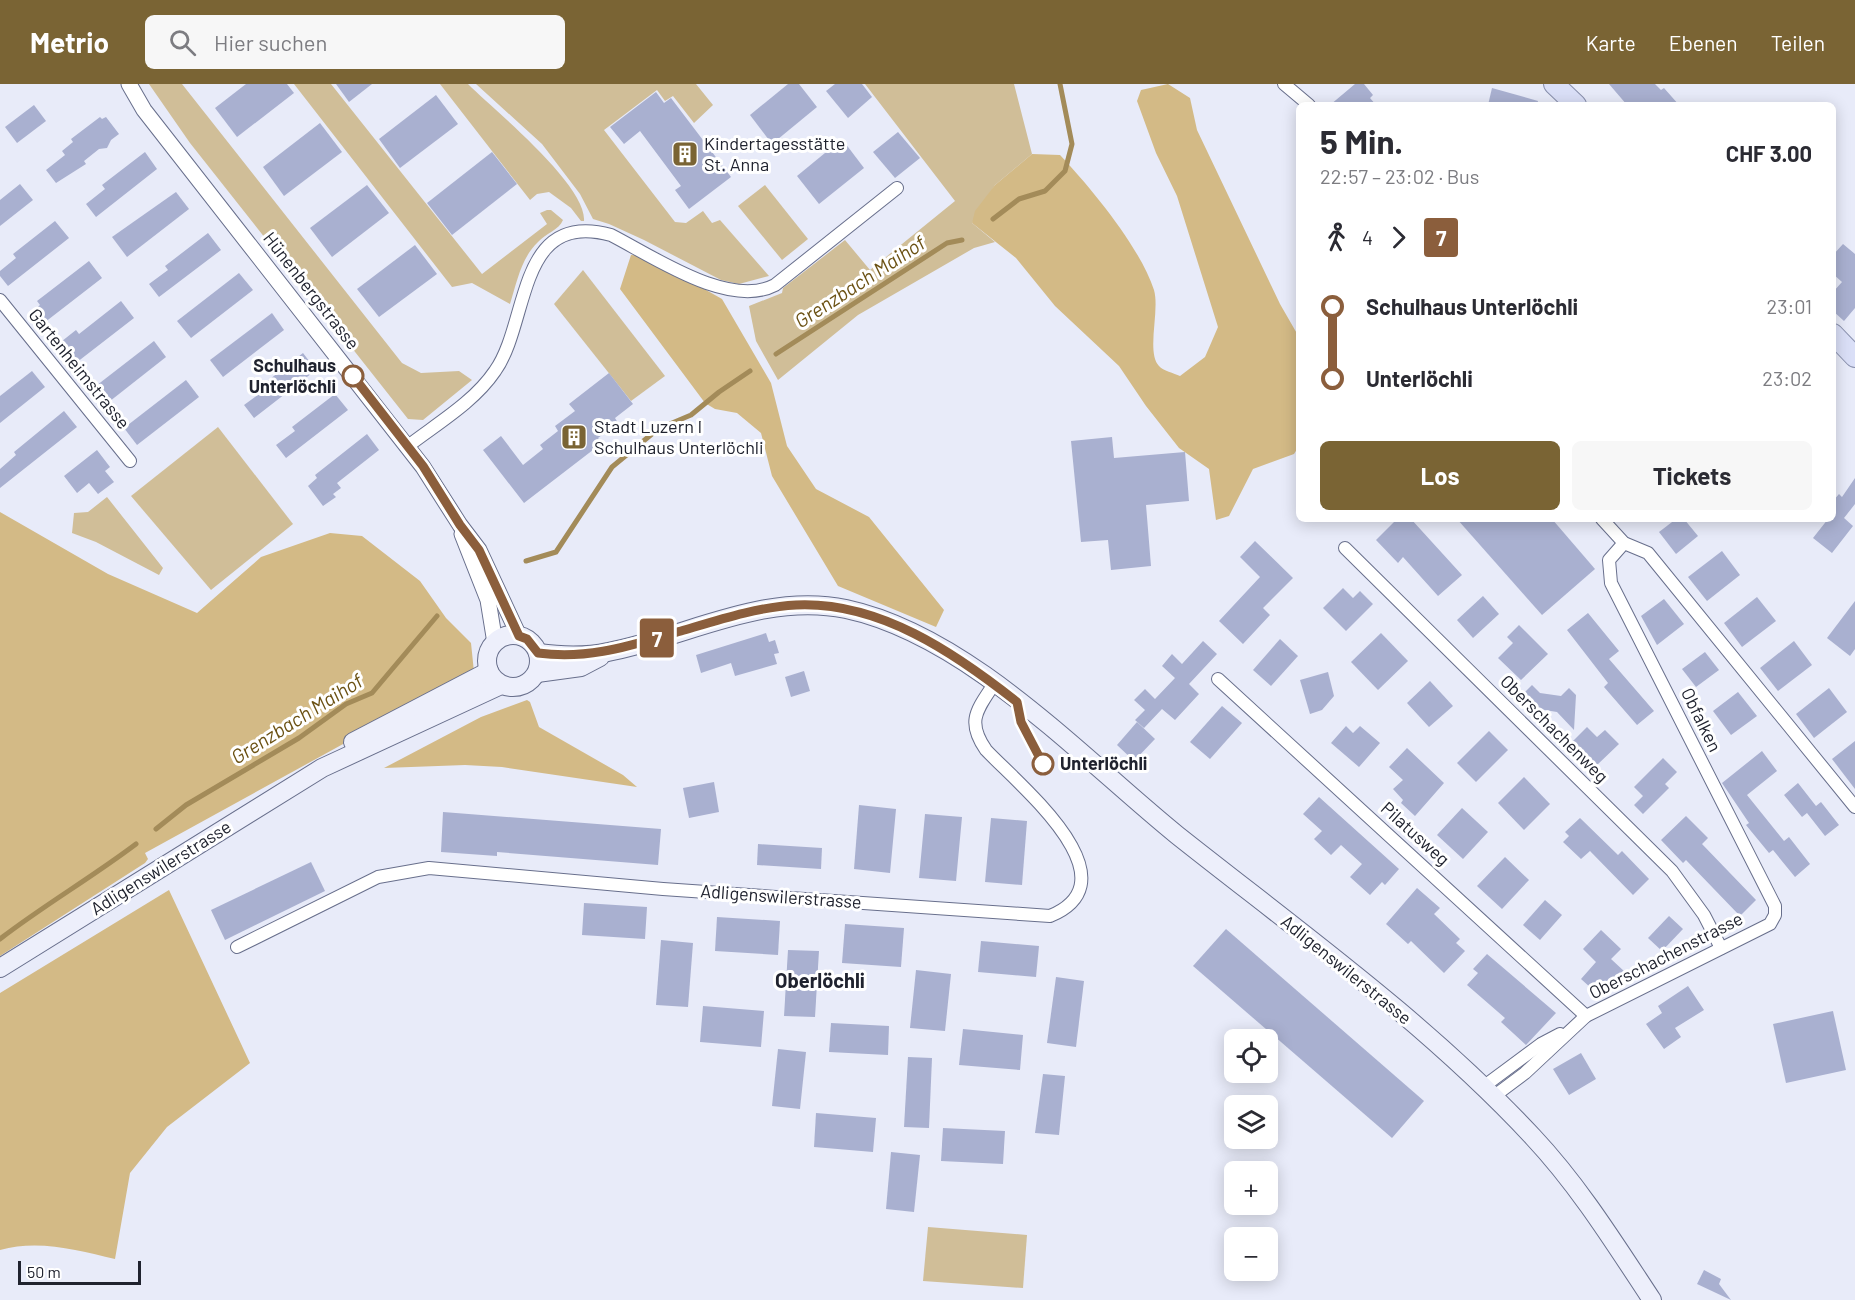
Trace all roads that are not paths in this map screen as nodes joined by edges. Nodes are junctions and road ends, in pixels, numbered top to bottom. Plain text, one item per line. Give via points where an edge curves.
1 (129, 84) edge
2 (1284, 84) edge
3 (1554, 84) edge
4 (1305, 102) edge
5 (1573, 102) edge
6 (897, 188) dead end
7 (0, 300) edge
8 (1836, 337) edge
9 (1855, 357) edge
10 (408, 446) junction
11 (130, 460) dead end
12 (1605, 522) edge
13 (460, 525) junction
14 (1624, 543) junction
15 (1345, 548) dead end
16 (519, 636) junction
17 (495, 643) junction
18 (538, 653) junction
19 (607, 653) junction
20 (537, 674) junction
21 (495, 678) junction
22 (1218, 679) dead end
23 (994, 684) junction
24 (1855, 807) edge
25 (1775, 915) joint
26 (237, 947) dead end
27 (1721, 948) junction
28 (0, 968) edge
29 (1586, 1016) junction
30 (1488, 1092) junction
31 (1652, 1300) edge

1 - 10 street, Hünenbergstrasse via 144,110
2 - 4 street
3 - 5 main road
6 - 10 street via 775,285 758,292 715,287 596,231 556,240 533,266 497,369 471,397
7 - 11 street, Gartenheimstrasse
8 - 9 main road
10 - 13 street, Hünenbergstrasse
12 - 14 street
13 - 16 street, Hünenbergstrasse via 479,550
13 - 17 street, Hünenbergstrasse via 488,600
14 - 24 street via 1648,553
14 - 25 street, Obfalken via 1609,560 1611,583 1775,906
15 - 27 street, Oberschachenweg via 1672,871 1704,915
16 - 17 main road via 506,636
16 - 18 main road via 527,639
17 - 21 main road via 487,661
18 - 19 main road, Adligenswilerstrasse
18 - 20 main road
19 - 20 main road, Adligenswilerstrasse via 581,667
19 - 23 main road, Adligenswilerstrasse via 762,610 821,605 874,616 918,635
20 - 21 main road via 521,686
21 - 28 main road, Adligenswilerstrasse via 354,742 322,768
22 - 29 street, Pilatusweg
23 - 26 street, Adligenswilerstrasse via 977,710 977,738 1058,825 1070,842 1082,875 1082,888 1076,899 1050,916 429,868 378,878
23 - 30 main road, Adligenswilerstrasse via 1419,1028
25 - 27 street, Oberschachenstrasse via 1770,924
27 - 29 street, Oberschachenstrasse
29 - 30 street, Oberschachenstrasse via 1525,1073
30 - 31 main road, Adligenswilerstrasse via 1564,1175 1605,1228

